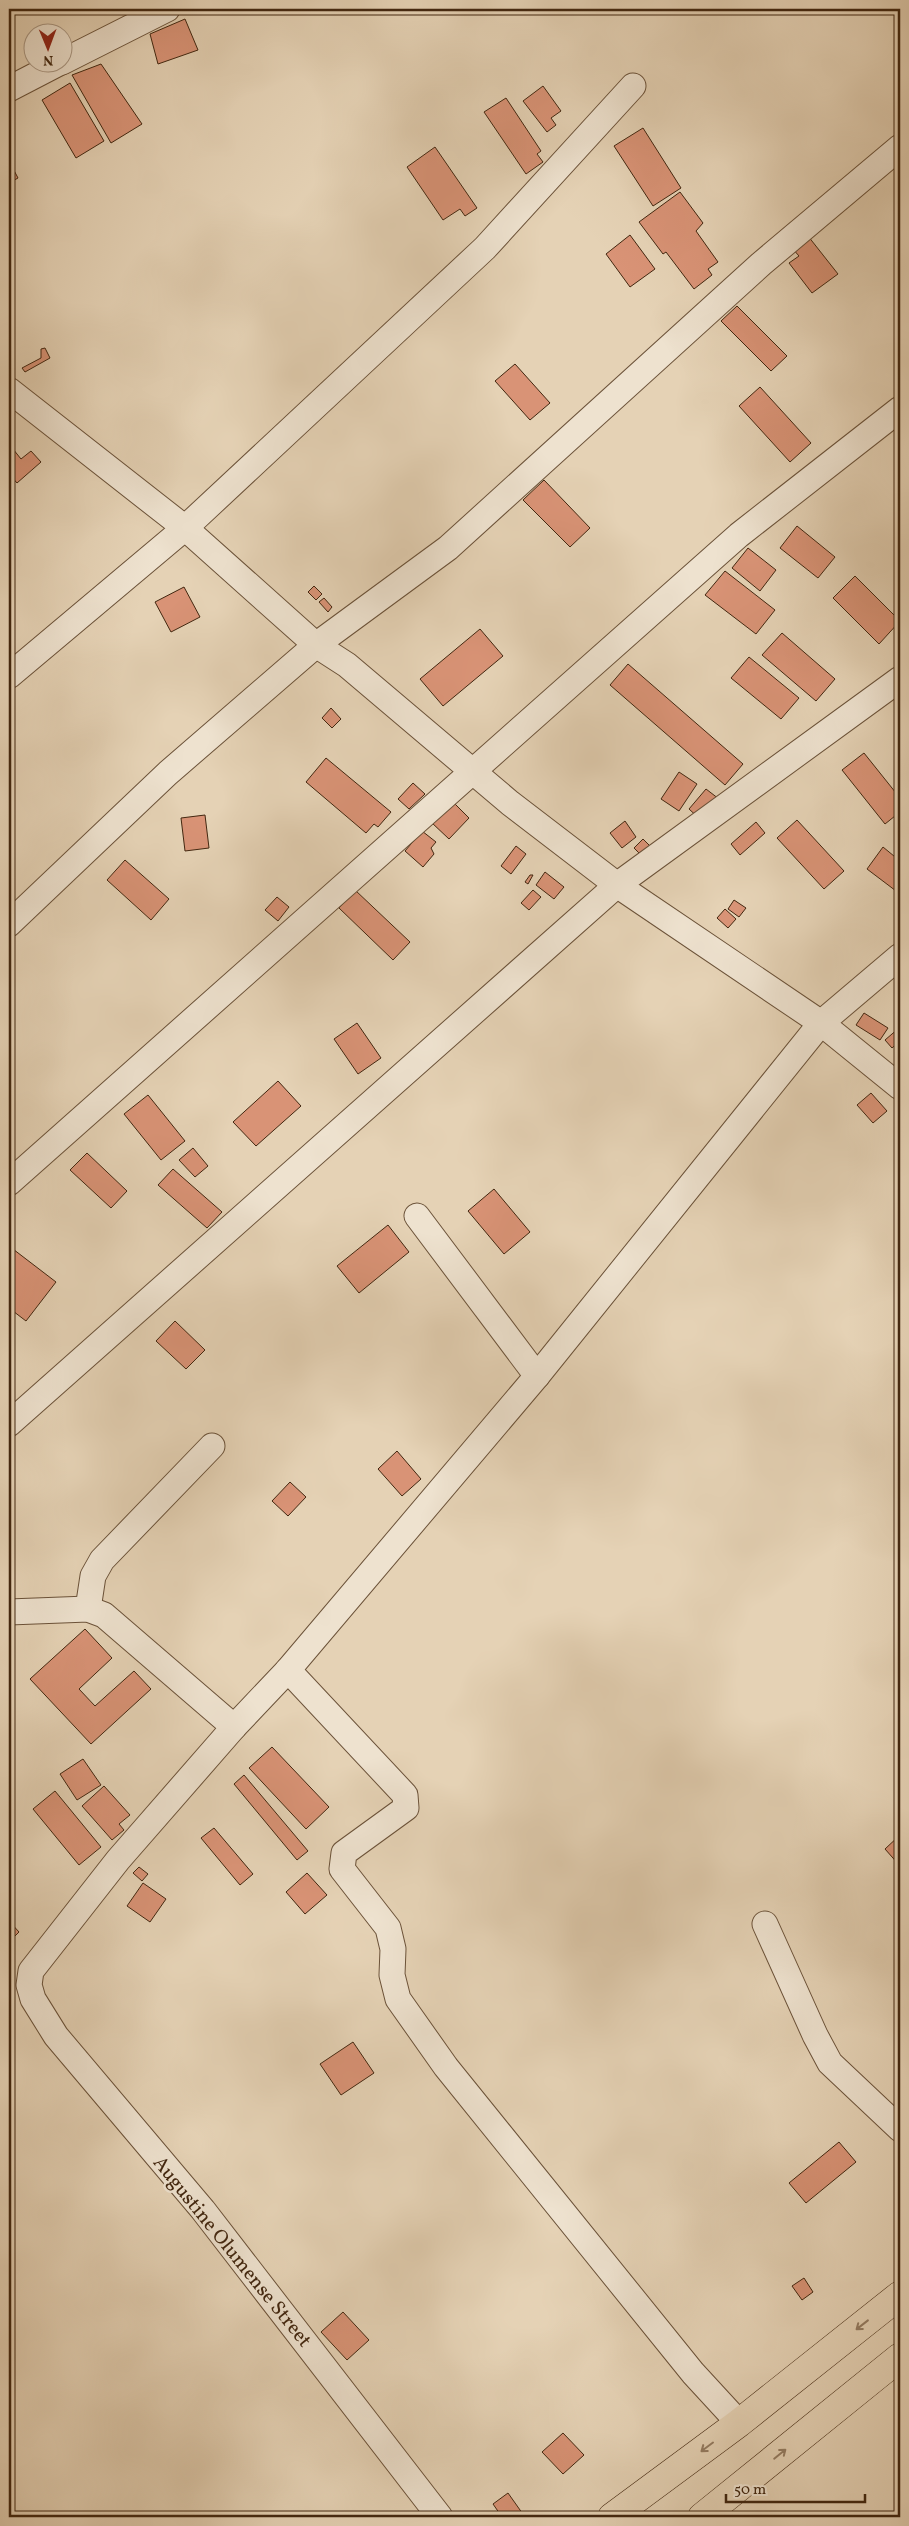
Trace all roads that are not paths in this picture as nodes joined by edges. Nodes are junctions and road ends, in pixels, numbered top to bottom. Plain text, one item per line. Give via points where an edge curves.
1 (167, 9) edge
2 (72, 57) edge
3 (42, 72) edge
4 (633, 86) dead end
5 (9, 89) edge
6 (900, 148) edge
7 (13, 400) edge
8 (900, 409) edge
9 (185, 528) junction
10 (316, 645) junction
11 (9, 676) edge
12 (900, 679) edge
13 (472, 772) junction
14 (617, 885) junction
15 (9, 924) edge
16 (900, 956) edge
17 (822, 1023) junction
18 (900, 1087) edge
19 (9, 1183) edge
20 (417, 1216) dead end
21 (537, 1376) junction
22 (9, 1424) edge
23 (212, 1446) dead end
24 (88, 1609) junction
25 (9, 1612) edge
26 (288, 1670) junction
27 (234, 1727) junction
28 (765, 1924) dead end
29 (900, 2129) edge
30 (900, 2295) edge
31 (900, 2357) edge
32 (739, 2423) junction
33 (440, 2517) edge
34 (612, 2517) edge
35 (702, 2517) edge

1 - 2 street
3 - 5 street
4 - 9 street via 485,248
6 - 10 street via 761,264 448,548
7 - 9 street
8 - 13 street via 740,535
9 - 10 street
9 - 11 street
10 - 13 street via 347,665
10 - 15 street via 168,773
12 - 14 street
13 - 14 street
13 - 19 street
14 - 17 street
14 - 22 street
16 - 17 street
17 - 18 street
17 - 21 street
20 - 21 street
21 - 26 street
23 - 24 street via 102,1560 93,1576
24 - 25 street
24 - 27 street via 104,1615
26 - 27 street
26 - 32 street via 405,1795 406,1808 344,1853 342,1869 388,1928 393,1948 392,1975 398,1999 446,2067 693,2373
27 - 33 street, Augustine Olumense Street via 68,1922 31,1972 29,1985 33,1999 56,2036 203,2210
28 - 29 street via 830,2062
30 -> 32 highway
35 -> 31 highway
32 -> 34 highway

